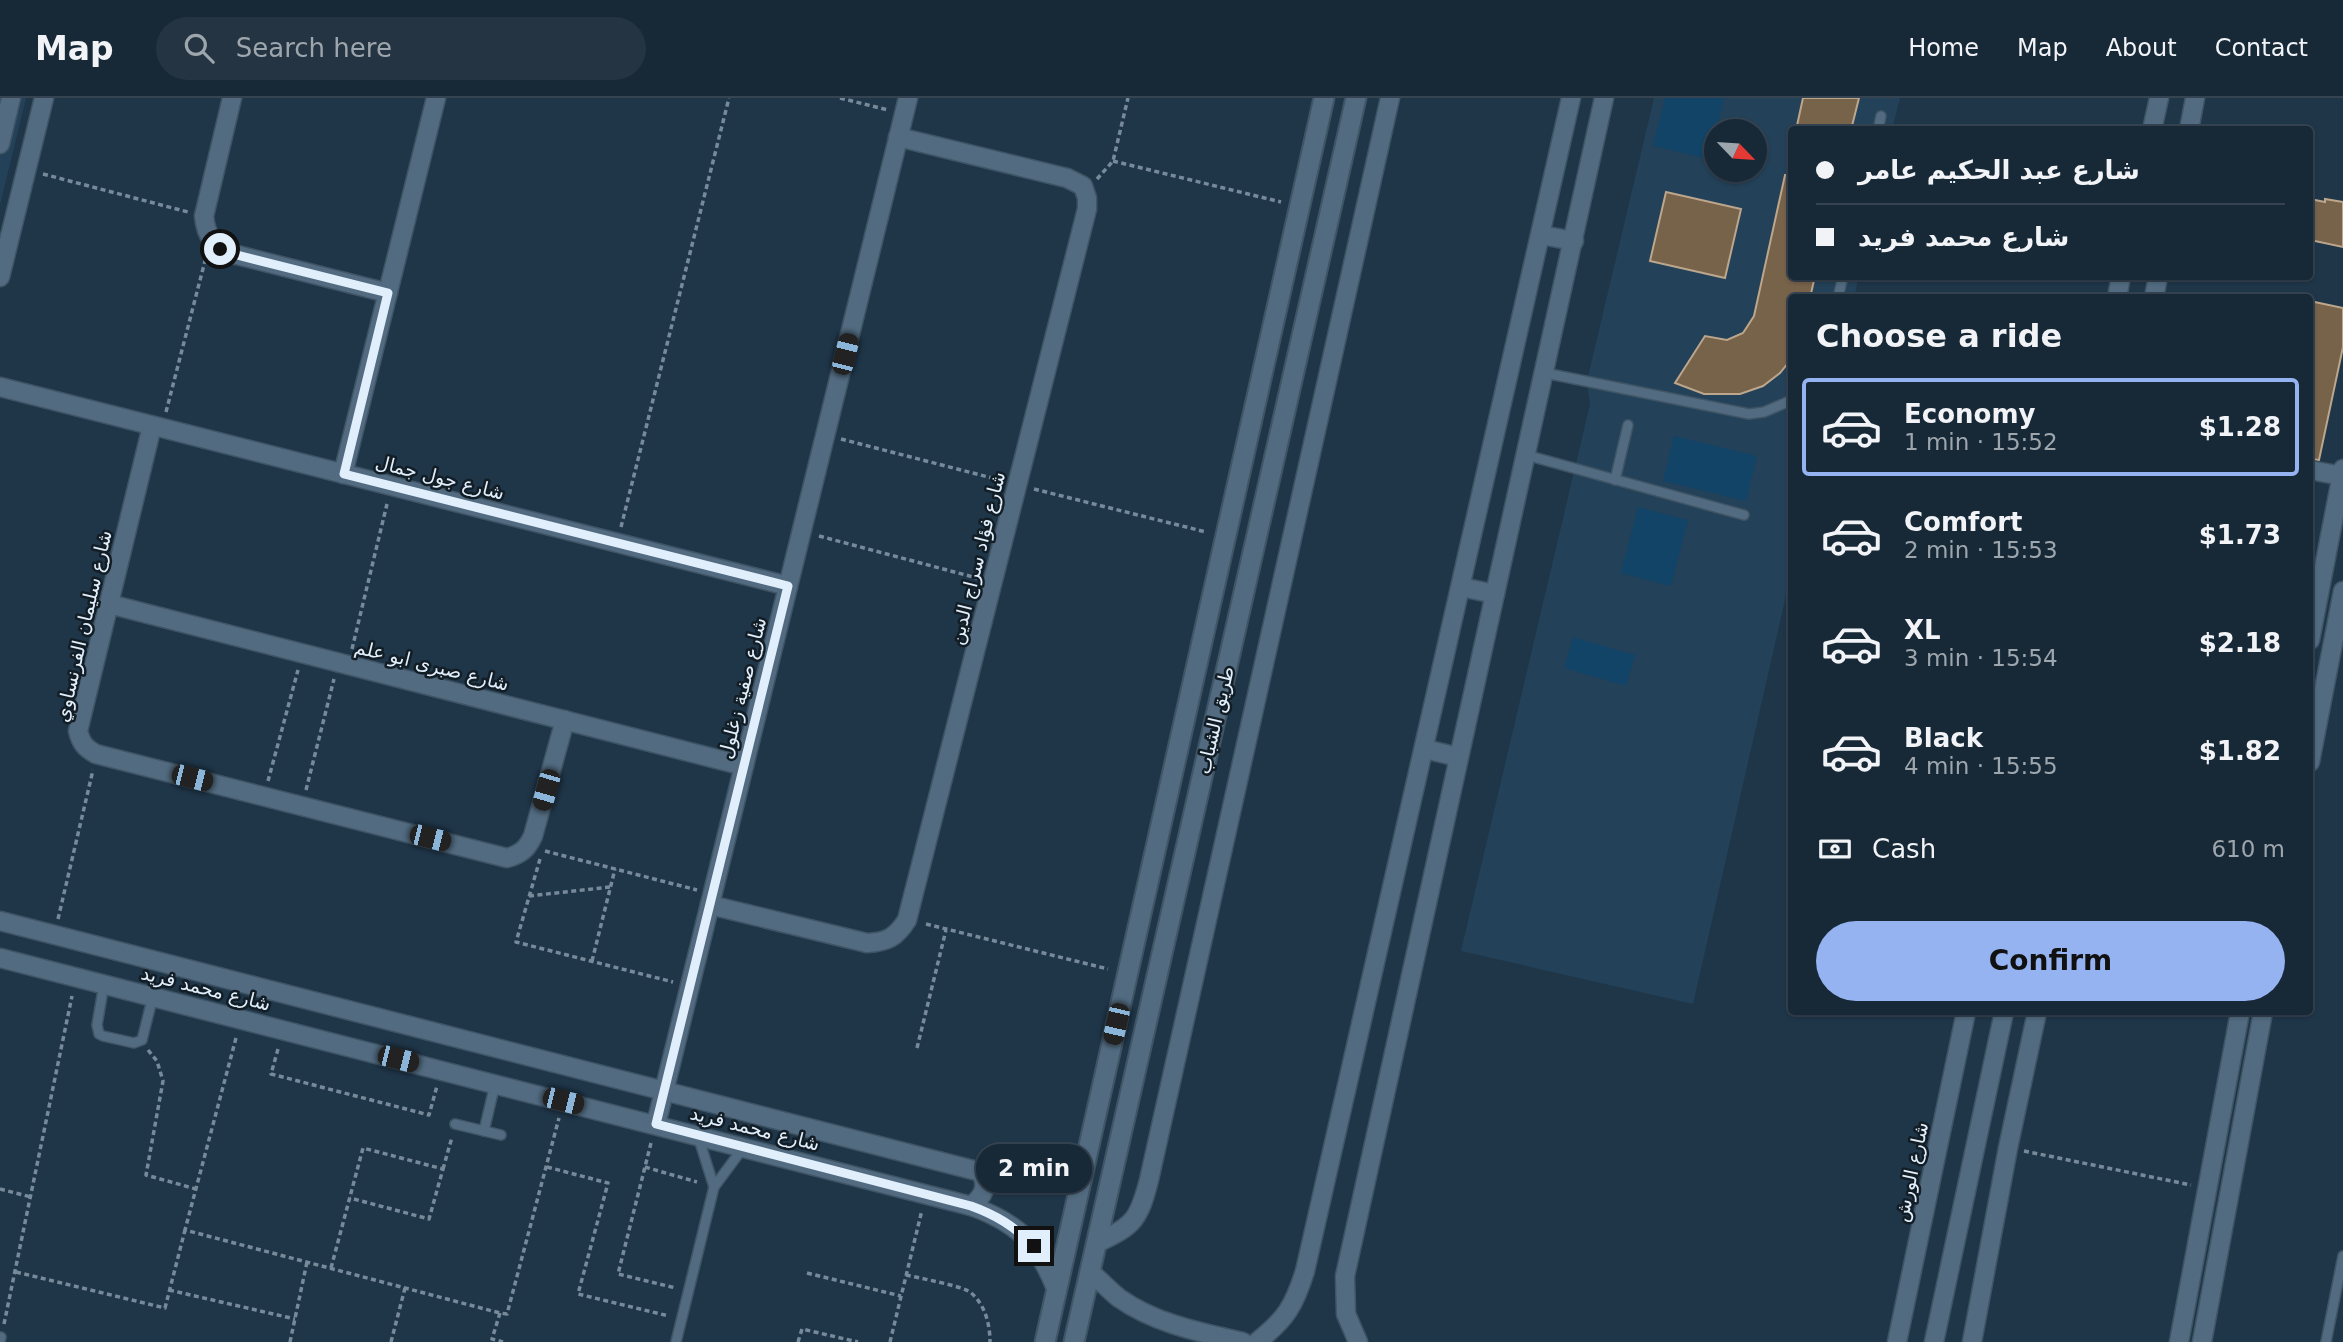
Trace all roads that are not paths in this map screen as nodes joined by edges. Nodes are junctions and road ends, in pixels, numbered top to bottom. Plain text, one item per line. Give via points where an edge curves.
1 (11, 98) edge
2 (44, 98) edge
3 (232, 98) edge
4 (436, 98) edge
5 (1324, 98) edge
6 (1356, 98) edge
7 (1390, 98) edge
8 (1571, 98) edge
9 (1604, 98) edge
10 (2159, 98) edge
11 (2195, 98) edge
12 (903, 103) edge
13 (1881, 116) dead end
14 (1879, 126) edge
15 (2153, 126) edge
16 (2190, 126) edge
17 (898, 137) junction
18 (0, 144) edge
19 (1541, 234) junction
20 (1574, 242) junction
21 (0, 277) edge
22 (388, 293) junction
23 (1545, 373) junction
24 (0, 387) edge
25 (1788, 402) edge
26 (1628, 425) dead end
27 (157, 427) junction
28 (1526, 455) junction
29 (2313, 470) edge
30 (2342, 472) edge
31 (344, 474) junction
32 (1615, 480) junction
33 (1744, 515) dead end
34 (788, 586) junction
35 (1461, 587) junction
36 (2343, 591) edge
37 (1495, 594) junction
38 (109, 604) junction
39 (2313, 624) edge
40 (565, 720) junction
41 (2313, 746) edge
42 (1425, 749) junction
43 (1458, 757) junction
44 (744, 766) junction
45 (711, 899) junction
46 (0, 921) edge
47 (0, 958) edge
48 (104, 984) junction
49 (153, 996) junction
50 (1965, 1015) edge
51 (2003, 1015) edge
52 (2036, 1015) edge
53 (2238, 1015) edge
54 (2262, 1015) edge
55 (495, 1084) junction
56 (664, 1091) junction
57 (455, 1124) road end
58 (656, 1124) junction
59 (484, 1131) junction
60 (501, 1135) dead end
61 (697, 1135) junction
62 (743, 1147) junction
63 (1088, 1150) junction
64 (981, 1172) junction
65 (714, 1187) junction
66 (971, 1206) junction
67 (1097, 1242) junction
68 (2343, 1256) edge
69 (1090, 1272) junction
70 (1056, 1291) junction
71 (2332, 1312) junction
72 (2343, 1313) edge
73 (676, 1342) edge
74 (1045, 1342) edge
75 (1074, 1342) edge
76 (1242, 1342) edge
77 (1257, 1342) edge
78 (1358, 1342) edge
79 (1897, 1342) edge
80 (1934, 1342) edge
81 (1972, 1342) edge
82 (2179, 1342) edge
83 (2202, 1342) edge
84 (2326, 1342) edge

1 - 18 street
2 - 21 street
3 - 22 street via 204,216 210,239 233,254
4 - 22 street
5 - 63 street, طريق الشباب
6 - 67 street, طريق الشباب
7 - 67 street via 1142,1208 1123,1231
8 - 19 street
9 - 20 street
10 - 15 street
11 - 16 street
12 - 17 street, شارع صفية زغلول
13 - 14 lane
17 - 34 street, شارع صفية زغلول
17 - 45 street, شارع فؤاد سراج الدين via 1067,178 1083,187 1087,209 907,920 898,934 884,942 867,943
19 - 20 street
19 - 35 street
20 - 23 street
22 - 31 street
23 - 25 lane via 1749,414
23 - 28 street
24 - 27 street, شارع جول جمال
26 - 32 lane
27 - 31 street, شارع جول جمال
27 - 38 street, شارع سليمان الفرنساوي
28 - 32 lane
28 - 37 street
29 - 30 street
30 - 39 street
31 - 34 street, شارع جول جمال
32 - 33 lane
34 - 44 street, شارع صفية زغلول
35 - 37 street
35 - 42 street
36 - 41 street
37 - 43 street
38 - 40 street, شارع صبرى ابو علم
38 - 40 street, شارع سليمان الفرنساوي via 78,731 87,749 96,754 507,858 535,849
40 - 44 street, شارع صبرى ابو علم
42 - 43 street
42 - 77 street via 1305,1270 1296,1300 1278,1325
43 - 78 street via 1345,1276 1346,1314
44 - 45 street, شارع صفية زغلول
45 - 56 street, شارع صفية زغلول
46 - 56 street, شارع محمد فريد
47 - 48 street, شارع محمد فريد
48 - 49 street, شارع محمد فريد
48 - 49 lane via 96,1025 99,1034 138,1043 145,1036
49 - 55 street, شارع محمد فريد
50 - 79 street, شارع الورش
51 - 80 street
52 - 81 street
53 - 82 street
54 - 83 street
55 - 58 street, شارع محمد فريد
55 - 59 lane
56 - 58 street, شارع صفية زغلول
56 - 64 street, شارع محمد فريد
57 - 59 lane
58 - 61 street, شارع محمد فريد
59 - 60 lane
61 - 62 street, شارع محمد فريد
61 - 65 lane
62 - 65 lane
62 - 66 street, شارع محمد فريد
63 - 64 street, شارع محمد فريد via 1048,1171 1026,1176
63 - 70 street, طريق الشباب
64 - 66 street via 985,1191
65 - 73 lane
66 - 70 street, شارع محمد فريد via 1016,1228 1034,1246
67 - 69 street, طريق الشباب
68 - 71 lane
69 - 75 street, طريق الشباب
69 - 76 street via 1150,1317
70 - 74 street, طريق الشباب
71 - 72 lane
71 - 84 lane

